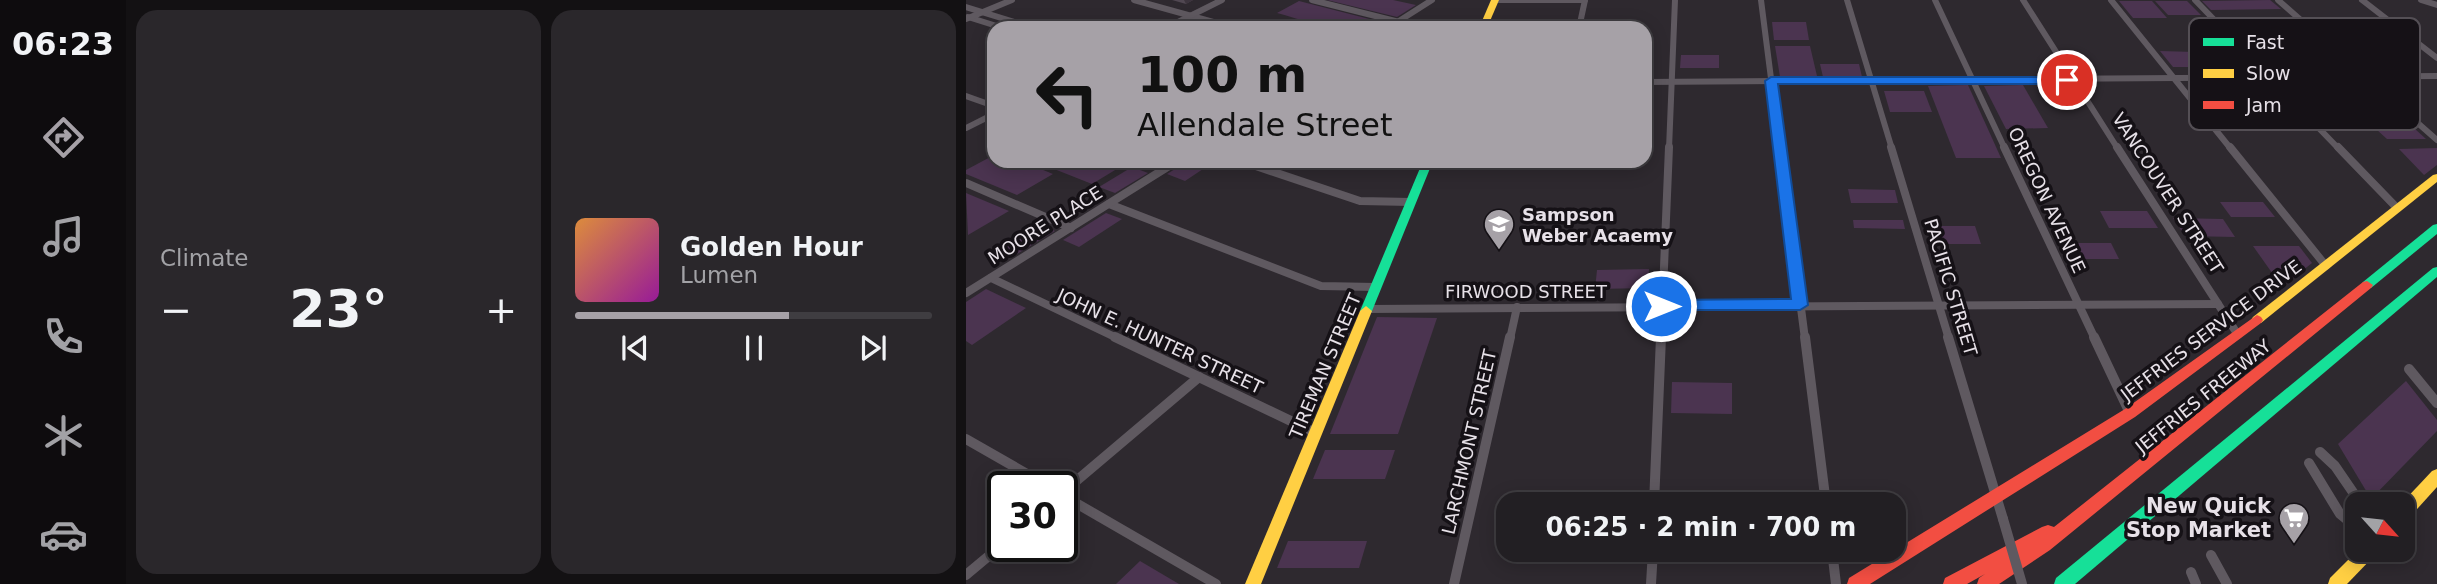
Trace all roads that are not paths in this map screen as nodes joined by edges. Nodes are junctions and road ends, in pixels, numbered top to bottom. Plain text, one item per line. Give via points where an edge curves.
1 (1012, 0) edge
2 (1134, 0) edge
3 (1222, 0) edge
4 (1312, 0) edge
5 (1432, 0) edge
6 (1495, 0) edge
7 (1585, 0) edge
8 (1675, 0) edge
9 (1761, 0) edge
10 (1847, 0) edge
11 (1935, 0) edge
12 (2023, 0) edge
13 (2111, 0) edge
14 (2195, 0) edge
15 (2278, 0) edge
16 (2362, 0) edge
17 (2425, 1) edge
18 (2437, 5) edge
19 (966, 7) edge
20 (983, 12) junction
21 (1191, 16) junction
22 (967, 18) edge
23 (2213, 18) edge
24 (2299, 18) edge
25 (2385, 18) edge
26 (1012, 21) edge
27 (1181, 21) edge
28 (1209, 21) edge
29 (1394, 21) edge
30 (1400, 21) edge
31 (1486, 21) edge
32 (1580, 21) edge
33 (987, 24) edge
34 (2420, 45) edge
35 (2437, 58) edge
36 (2174, 78) junction
37 (2189, 78) edge
38 (2075, 80) junction
39 (1671, 81) junction
40 (1771, 81) junction
41 (1871, 81) junction
42 (1973, 81) junction
43 (1652, 82) edge
44 (966, 96) edge
45 (2189, 97) edge
46 (987, 104) edge
47 (987, 118) edge
48 (2420, 125) edge
49 (966, 128) edge
50 (2216, 130) edge
51 (2321, 130) edge
52 (2437, 140) edge
53 (1161, 168) edge
54 (1262, 168) edge
55 (1425, 168) edge
56 (1164, 169) joint
57 (2437, 177) edge
58 (966, 183) edge
59 (1411, 202) junction
60 (1109, 204) junction
61 (2397, 208) junction
62 (1071, 228) junction
63 (2437, 228) edge
64 (2326, 266) junction
65 (2437, 271) edge
66 (991, 278) junction
67 (1376, 287) junction
68 (966, 293) edge
69 (2079, 304) junction
70 (2218, 304) junction
71 (1800, 305) junction
72 (1661, 306) junction
73 (1937, 306) junction
74 (1517, 307) junction
75 (1367, 309) junction
76 (2238, 335) junction
77 (2409, 369) dead end
78 (1199, 377) junction
79 (2437, 403) edge
80 (2130, 413) junction
81 (1316, 433) junction
82 (966, 439) edge
83 (2320, 452) dead end
84 (2309, 463) dead end
85 (1022, 471) edge
86 (1078, 480) edge
87 (2436, 481) edge
88 (1654, 492) edge
89 (1824, 492) edge
90 (2353, 492) edge
91 (1996, 497) junction
92 (2415, 501) edge
93 (1078, 503) edge
94 (2081, 514) junction
95 (2345, 518) edge
96 (2211, 555) dead end
97 (987, 557) edge
98 (1652, 562) edge
99 (1833, 562) edge
100 (2358, 562) edge
101 (966, 575) edge
102 (2341, 582) edge
103 (1216, 584) edge
104 (1253, 584) edge
105 (1454, 584) edge
106 (1651, 584) edge
107 (1836, 584) edge
108 (1855, 584) edge
109 (1951, 584) edge
110 (1985, 584) edge
111 (2022, 584) edge
112 (2062, 584) edge
113 (2227, 584) edge

1 - 20 street
2 - 21 street
3 - 21 street
4 - 29 street
5 - 30 street
6 - 7 street
6 - 31 main road
7 - 32 street
8 - 39 street
9 - 40 street
10 - 41 street, PACIFIC STREET
11 - 42 street, OREGON AVENUE
12 - 38 street, VANCOUVER STREET
13 - 36 street
14 - 23 street
15 - 24 street
16 - 25 street
17 - 18 street
19 - 20 street
20 - 22 street
20 - 26 street
21 - 27 street
21 - 28 street
22 - 33 street
34 - 35 street
36 - 37 street
36 - 38 street
36 - 45 street
38 - 42 street
38 - 70 street, VANCOUVER STREET
39 - 40 street
39 - 43 street
39 - 72 street
40 - 41 street
40 - 71 street
41 - 42 street
41 - 73 street, PACIFIC STREET
42 - 69 street, OREGON AVENUE
44 - 46 street
47 - 49 street
48 - 52 street
50 - 64 street
51 - 61 street
53 - 56 street
54 - 59 street via 1360,201
55 - 59 main road, TIREMAN STREET
56 - 60 street, MOORE PLACE
57 - 61 main road, JEFFRIES SERVICE DRIVE
58 - 62 street
59 - 67 main road, TIREMAN STREET
60 - 62 street, MOORE PLACE
60 - 67 street via 1321,286
61 - 64 main road, JEFFRIES SERVICE DRIVE
62 - 66 street, MOORE PLACE
63 - 94 main road, JEFFRIES FREEWAY
64 - 76 main road, JEFFRIES SERVICE DRIVE
65 - 112 main road
66 - 68 street, MOORE PLACE
66 - 78 street, JOHN E. HUNTER STREET
67 - 75 main road, TIREMAN STREET
69 - 70 street, FIRWOOD STREET
69 - 73 street, FIRWOOD STREET
69 - 80 street, OREGON AVENUE
70 - 76 street, VANCOUVER STREET
71 - 72 street, FIRWOOD STREET
71 - 73 street, FIRWOOD STREET
71 - 89 street
72 - 74 street, FIRWOOD STREET
72 - 88 street
73 - 91 street, PACIFIC STREET
74 - 75 street, FIRWOOD STREET
74 - 105 street, LARCHMONT STREET
75 - 81 main road, TIREMAN STREET
76 - 80 main road, JEFFRIES SERVICE DRIVE
77 - 79 street
78 - 81 street, JOHN E. HUNTER STREET
78 - 86 street
80 - 91 main road, JEFFRIES SERVICE DRIVE
81 - 104 main road, TIREMAN STREET
82 - 85 street
83 - 90 street
84 - 95 street
87 - 92 main road
91 - 108 main road, JEFFRIES SERVICE DRIVE
91 - 111 street, PACIFIC STREET, bridge
93 - 103 street
94 - 109 main road
94 - 110 main road, JEFFRIES FREEWAY
96 - 113 street
97 - 101 street
98 - 106 street
99 - 107 street
100 - 102 main road

